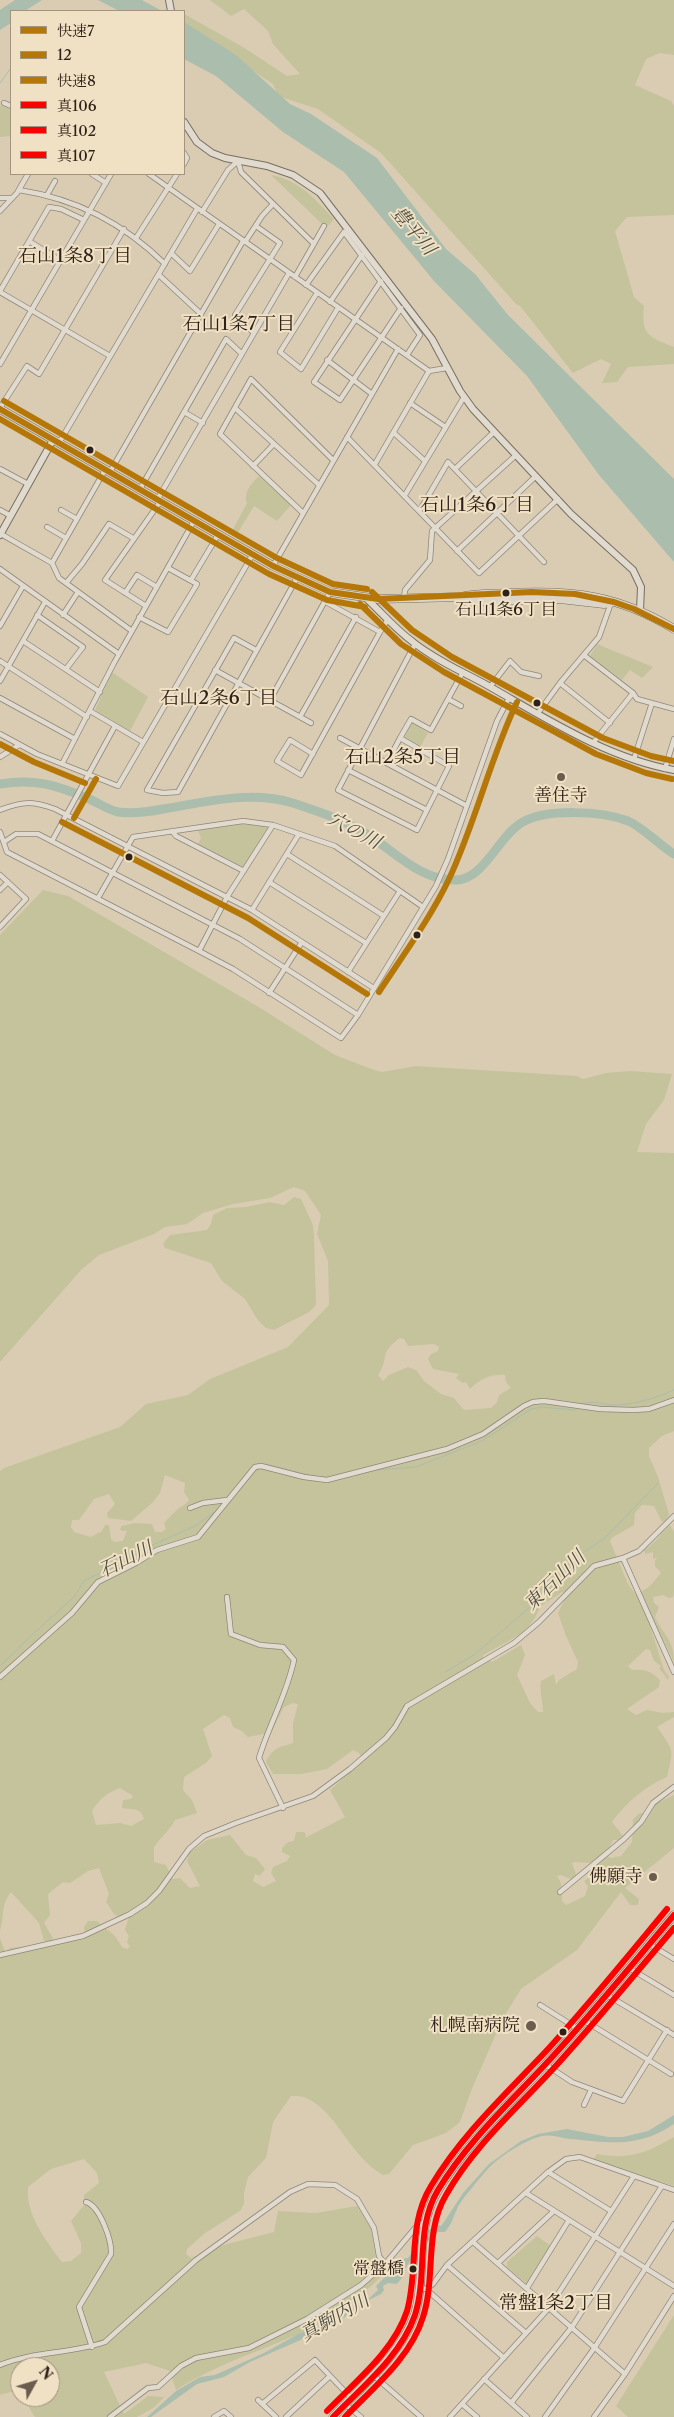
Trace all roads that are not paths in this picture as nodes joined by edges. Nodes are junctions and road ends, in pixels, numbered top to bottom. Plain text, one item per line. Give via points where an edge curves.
1 (4, 103) dead end
2 (10, 106) edge
3 (185, 124) edge
4 (238, 161) junction
5 (27, 175) edge
6 (94, 175) edge
7 (110, 175) edge
8 (150, 175) edge
9 (176, 175) edge
10 (55, 181) dead end
11 (106, 183) junction
12 (168, 187) junction
13 (19, 190) junction
14 (47, 194) junction
15 (0, 198) edge
16 (12, 198) junction
17 (273, 204) junction
18 (197, 209) junction
19 (90, 210) junction
20 (0, 211) edge
21 (202, 212) junction
22 (84, 220) junction
23 (219, 224) junction
24 (256, 226) junction
25 (324, 226) dead end
26 (124, 229) junction
27 (136, 238) junction
28 (29, 241) junction
29 (244, 242) junction
30 (314, 244) junction
31 (171, 253) junction
32 (362, 255) junction
33 (270, 260) junction
34 (61, 261) junction
35 (165, 264) junction
36 (289, 273) junction
37 (159, 275) junction
38 (295, 277) junction
39 (380, 281) junction
40 (306, 285) junction
41 (0, 291) edge
42 (316, 292) junction
43 (330, 302) junction
44 (338, 308) junction
45 (400, 308) junction
46 (32, 310) junction
47 (201, 314) junction
48 (354, 319) junction
49 (65, 330) junction
50 (254, 333) junction
51 (380, 337) junction
52 (398, 349) junction
53 (242, 354) junction
54 (110, 356) junction
55 (406, 356) junction
56 (327, 360) junction
57 (0, 363) edge
58 (447, 368) junction
59 (430, 371) junction
60 (353, 379) junction
61 (372, 394) junction
62 (464, 397) junction
63 (410, 403) junction
64 (235, 408) junction
65 (0, 409) edge
66 (184, 412) junction
67 (202, 422) junction
68 (444, 426) junction
69 (494, 432) junction
70 (394, 433) junction
71 (347, 437) junction
72 (56, 442) junction
73 (274, 444) junction
74 (515, 456) junction
75 (333, 460) junction
76 (425, 461) junction
77 (375, 464) junction
78 (253, 466) junction
79 (0, 469) edge
80 (455, 469) junction
81 (107, 471) junction
82 (536, 476) junction
83 (28, 484) junction
84 (319, 485) junction
85 (139, 490) junction
86 (475, 492) junction
87 (405, 495) junction
88 (558, 499) junction
89 (159, 501) junction
90 (0, 510) edge
91 (61, 510) dead end
92 (420, 510) junction
93 (497, 513) junction
94 (302, 514) junction
95 (11, 516) junction
96 (76, 519) junction
97 (194, 522) junction
98 (47, 527) dead end
99 (436, 528) junction
100 (218, 534) junction
101 (0, 535) edge
102 (519, 536) junction
103 (66, 538) junction
104 (133, 538) junction
105 (457, 551) junction
106 (253, 554) junction
107 (544, 562) dead end
108 (52, 563) junction
109 (273, 566) junction
110 (168, 568) junction
111 (0, 569) edge
112 (297, 578) junction
113 (191, 580) junction
114 (66, 583) junction
115 (23, 586) junction
116 (157, 587) junction
117 (78, 592) junction
118 (330, 592) junction
119 (125, 594) junction
120 (366, 598) junction
121 (404, 599) junction
122 (324, 601) junction
123 (45, 602) junction
124 (611, 602) junction
125 (146, 606) junction
126 (0, 612) edge
127 (640, 612) junction
128 (63, 614) junction
129 (37, 615) junction
130 (6, 616) junction
131 (139, 617) junction
132 (356, 617) junction
133 (388, 621) junction
134 (0, 626) edge
135 (674, 629) edge
136 (132, 631) junction
137 (380, 632) junction
138 (23, 641) junction
139 (415, 644) junction
140 (256, 650) junction
141 (119, 654) junction
142 (585, 656) junction
143 (0, 661) edge
144 (8, 666) junction
145 (66, 669) junction
146 (216, 670) junction
147 (464, 672) junction
148 (539, 676) dead end
149 (0, 681) edge
150 (238, 683) junction
151 (560, 683) junction
152 (490, 687) junction
153 (100, 692) junction
154 (633, 693) junction
155 (0, 698) edge
156 (509, 698) junction
157 (448, 699) junction
158 (270, 700) junction
159 (652, 703) junction
160 (460, 706) dead end
161 (674, 709) edge
162 (90, 711) junction
163 (538, 713) junction
164 (87, 717) junction
165 (300, 717) junction
166 (311, 723) dead end
167 (610, 723) junction
168 (115, 726) junction
169 (0, 734) edge
170 (340, 738) dead end
171 (400, 738) junction
172 (75, 739) junction
173 (674, 739) edge
174 (143, 742) junction
175 (593, 743) junction
176 (19, 745) junction
177 (360, 749) junction
178 (313, 754) junction
179 (0, 757) edge
180 (634, 760) junction
181 (387, 763) junction
182 (62, 764) junction
183 (665, 768) junction
184 (348, 770) junction
185 (674, 770) edge
186 (88, 775) junction
187 (438, 790) junction
188 (467, 806) junction
189 (0, 810) edge
190 (427, 810) junction
191 (66, 814) junction
192 (272, 825) junction
193 (172, 831) junction
194 (0, 832) edge
195 (299, 834) junction
196 (52, 841) junction
197 (4, 842) junction
198 (127, 846) junction
199 (287, 854) junction
200 (244, 871) junction
201 (112, 873) junction
202 (0, 875) edge
203 (8, 882) junction
204 (269, 882) junction
205 (0, 890) edge
206 (400, 891) junction
207 (227, 897) junction
208 (98, 898) junction
209 (423, 906) junction
210 (252, 910) junction
211 (384, 916) junction
212 (212, 925) junction
213 (0, 927) edge
214 (302, 942) junction
215 (366, 943) junction
216 (200, 951) junction
217 (286, 968) junction
218 (348, 972) junction
219 (372, 987) junction
220 (270, 992) junction
221 (358, 1015) junction
222 (674, 1400) edge
223 (226, 1502) junction
224 (190, 1508) dead end
225 (674, 1516) edge
226 (623, 1558) junction
227 (227, 1596) dead end
228 (674, 1672) edge
229 (0, 1677) edge
230 (674, 1787) edge
231 (283, 1808) junction
232 (560, 1892) dead end
233 (674, 1915) edge
234 (649, 1944) junction
235 (0, 1955) edge
236 (674, 1959) edge
237 (629, 1968) junction
238 (607, 1995) junction
239 (674, 1996) edge
240 (540, 2005) dead end
241 (585, 2021) junction
242 (578, 2029) junction
243 (667, 2030) junction
244 (674, 2035) edge
245 (649, 2060) junction
246 (546, 2065) junction
247 (671, 2074) dead end
248 (591, 2090) junction
249 (584, 2105) dead end
250 (548, 2172) junction
251 (634, 2176) junction
252 (662, 2186) junction
253 (674, 2190) edge
254 (526, 2193) junction
255 (86, 2202) dead end
256 (554, 2211) junction
257 (611, 2211) junction
258 (569, 2220) junction
259 (674, 2224) edge
260 (423, 2225) junction
261 (594, 2236) junction
262 (473, 2242) junction
263 (620, 2252) junction
264 (498, 2263) junction
265 (385, 2264) junction
266 (447, 2265) junction
267 (645, 2268) junction
268 (674, 2286) edge
269 (527, 2288) junction
270 (423, 2289) junction
271 (674, 2296) edge
272 (549, 2308) junction
273 (572, 2327) junction
274 (526, 2333) junction
275 (92, 2347) junction
276 (595, 2347) junction
277 (504, 2358) junction
278 (0, 2365) edge
279 (625, 2374) junction
280 (373, 2375) junction
281 (330, 2376) junction
282 (484, 2379) junction
283 (258, 2400) dead end
284 (348, 2401) junction
285 (511, 2403) junction
286 (262, 2404) junction
287 (462, 2404) junction
288 (110, 2417) edge
289 (214, 2417) edge
290 (231, 2417) edge
291 (276, 2417) edge
292 (286, 2417) edge
293 (333, 2417) edge
294 (360, 2417) edge
295 (421, 2417) edge
296 (450, 2417) edge
297 (477, 2417) edge
298 (527, 2417) edge
299 (545, 2417) edge
300 (594, 2417) edge

1 - 2 street
3 - 4 street via 204,148
4 - 17 street via 241,172
4 - 21 street via 228,170
4 - 58 street via 293,175 320,193 432,338
5 - 13 street
6 - 11 street
7 - 11 street
8 - 12 street
9 - 12 street
10 - 14 street
11 - 19 street
12 - 18 street
12 - 27 street
13 - 14 street
13 - 16 street
14 - 19 street
15 - 16 street
16 - 20 street
17 - 24 street
17 - 30 street
18 - 21 street
18 - 31 street
19 - 22 street
19 - 26 street
21 - 23 street
22 - 28 street via 49,207
22 - 34 street
23 - 29 street
23 - 31 street via 190,271
24 - 29 street
24 - 33 street via 280,243
25 - 30 street
26 - 27 street
26 - 49 street
27 - 35 street
28 - 34 street
28 - 41 street
29 - 33 street
29 - 47 street
30 - 38 street
31 - 35 street
32 - 39 street
32 - 40 street via 344,232
32 - 43 street
33 - 36 street
33 - 50 street via 235,314
34 - 46 street
35 - 37 street
36 - 38 street
36 - 50 street
37 - 47 street
37 - 54 street
38 - 40 street
39 - 45 street
39 - 48 street
40 - 42 street
41 - 46 street
42 - 43 street
42 - 44 street via 280,352 301,369
43 - 44 street
44 - 48 street
45 - 51 street
45 - 55 street via 420,334
46 - 49 street
46 - 57 street
47 - 81 street
48 - 51 street
48 - 56 street
49 - 54 street
49 - 65 street via 39,374 27,366
50 - 53 street
51 - 52 street
51 - 60 street
52 - 55 street
52 - 61 street
53 - 66 street via 226,339
53 - 67 street
54 - 72 street
55 - 59 street
56 - 60 street
56 - 60 street via 314,382 340,400
58 - 59 street
58 - 62 street
59 - 63 street
60 - 61 street
61 - 71 street
62 - 68 street
62 - 69 street
63 - 68 street
63 - 70 street
64 - 73 street
64 - 75 street via 251,379
64 - 78 street via 220,434
65 - 72 highway
66 - 67 street
66 - 85 street
67 - 89 street
68 - 76 street
69 - 74 street
69 - 80 street
70 - 76 street
70 - 77 street
71 - 75 street
71 - 77 street
72 - 81 highway
72 - 83 street
73 - 78 street
73 - 84 street
74 - 82 street
74 - 86 street
75 - 84 street
76 - 87 street
77 - 87 street
78 - 94 street
79 - 83 street
80 - 86 street
80 - 92 street via 448,462
81 - 85 highway
81 - 96 street
82 - 88 street
82 - 93 street
83 - 95 street
84 - 94 street
85 - 89 highway
86 - 93 street
86 - 99 street
87 - 92 street
88 - 102 street
88 - 127 street via 633,570 642,587
89 - 97 highway
89 - 104 street
90 - 95 street
91 - 96 street
92 - 99 street
93 - 102 street
93 - 105 street
94 - 109 street
95 - 101 street
96 - 103 street
97 - 100 highway
97 - 110 street
98 - 103 street
99 - 105 street
99 - 121 street via 432,531 430,560 406,590
100 - 106 highway
100 - 113 street
101 - 108 street
102 - 105 street via 479,573
102 - 107 street
103 - 108 street
104 - 114 street via 109,524
104 - 119 street via 105,580
106 - 109 highway
106 - 174 street
108 - 114 street via 58,578
109 - 112 highway
110 - 113 street
110 - 116 street
111 - 115 street
112 - 118 highway
112 - 140 street
113 - 131 street via 197,584 168,632
114 - 117 street
115 - 123 street
115 - 130 street
116 - 119 street via 137,575
116 - 125 street
117 - 128 street
117 - 136 street
118 - 120 highway
118 - 122 street
119 - 125 street
120 - 121 highway
120 - 133 street
121 - 124 highway via 558,592 606,598
122 - 132 street
122 - 158 street
123 - 128 street
123 - 129 street
124 - 127 highway
124 - 142 street via 599,637
125 - 131 street
126 - 130 street
127 - 135 highway
128 - 141 street
129 - 138 street
129 - 145 street via 83,647
130 - 134 street
131 - 136 street
132 - 137 street
132 - 165 street
133 - 137 street
133 - 139 street
136 - 141 street
137 - 178 street
138 - 144 street
138 - 145 street
139 - 147 street
139 - 177 street
140 - 146 street via 234,638
140 - 150 street
141 - 153 street
142 - 151 street
142 - 154 street
143 - 144 street
144 - 149 street
144 - 164 street
145 - 153 street
146 - 150 street
146 - 150 street via 147,790 163,794 178,792
147 - 152 street
147 - 157 street
148 - 152 street via 521,672 510,661
150 - 158 street
151 - 163 street
151 - 167 street
152 - 156 street
153 - 162 street
154 - 159 street via 637,698
154 - 167 street
155 - 172 street
156 - 163 street
156 - 188 street via 497,721
157 - 160 street
157 - 171 street via 431,730 411,719
158 - 165 street
159 - 161 street
159 - 180 street
162 - 164 street
162 - 168 street
163 - 175 street
164 - 172 street
165 - 166 street
167 - 175 street
168 - 174 street
168 - 186 street
169 - 176 street
170 - 177 street
171 - 181 street
171 - 187 street via 449,766
172 - 182 street
173 - 183 street
174 - 186 street via 118,786
175 - 180 street
176 - 179 street
176 - 182 street
177 - 181 street
177 - 184 street
178 - 178 street via 290,740 277,761 301,775
180 - 183 street
181 - 187 street
182 - 186 street
183 - 185 street
184 - 190 street
184 - 190 street via 338,790 364,804 417,830
186 - 191 street
187 - 188 street
187 - 190 street
188 - 209 street via 436,886
189 - 191 street via 17,803 36,802
191 - 196 street
191 - 198 street
192 - 193 street via 242,820
192 - 195 street
192 - 200 street
193 - 198 street via 133,837
193 - 200 street
194 - 197 street
195 - 199 street
195 - 206 street via 335,846
196 - 197 street via 38,834 25,833 16,834
196 - 201 street
197 - 208 street via 7,852
198 - 201 street
198 - 207 street
199 - 204 street
199 - 211 street
200 - 207 street
201 - 208 street
201 - 212 street
202 - 203 street
203 - 205 street
203 - 213 street via 26,899
204 - 210 street
204 - 215 street
206 - 209 street
206 - 211 street
207 - 210 street
207 - 212 street
208 - 216 street
209 - 219 street
210 - 214 street
211 - 215 street
212 - 216 street
212 - 217 street
214 - 217 street
214 - 218 street
215 - 218 street
216 - 220 street
217 - 220 street
217 - 221 street
218 - 219 street
219 - 221 street
220 - 221 street via 341,1038
222 - 223 street via 649,1409 632,1410 533,1402 483,1434 447,1448 327,1480 255,1467
223 - 224 street via 203,1503
223 - 229 street via 198,1536 157,1550 98,1582 72,1613
225 - 226 street via 639,1550
226 - 228 street
226 - 231 street via 594,1566 514,1643 407,1706 386,1738 350,1770 314,1796
227 - 231 street via 231,1634 260,1645 283,1647 294,1660 259,1758
230 - 232 street via 653,1803 641,1822 624,1839
231 - 235 street via 204,1836 189,1849 147,1903 109,1926 83,1936
233 - 234 highway
234 - 236 street
234 - 237 highway
237 - 238 highway
237 - 239 street
238 - 241 highway
238 - 243 street
240 - 242 street
241 - 242 highway
241 - 245 street
242 - 246 highway
243 - 244 street
243 - 245 street
245 - 247 street
245 - 248 street via 623,2101
246 - 248 street
246 - 260 highway via 495,2118 447,2177 432,2201
248 - 249 street
250 - 251 street via 560,2162 580,2157
250 - 254 street
250 - 257 street
251 - 252 street
251 - 257 street
252 - 253 street
252 - 263 street
254 - 256 street
254 - 262 street
255 - 275 street via 100,2217 112,2244 111,2254 79,2307
256 - 258 street
256 - 264 street
257 - 261 street
258 - 261 street
258 - 269 street
259 - 267 street
260 - 265 street via 412,2232
260 - 270 highway
261 - 263 street
261 - 272 street
262 - 264 street
262 - 266 street
263 - 267 street
263 - 273 street
264 - 269 street
265 - 275 street via 379,2256 374,2228 357,2199 335,2185 308,2184 290,2192 196,2260 114,2335
265 - 288 street via 360,2286 307,2319 249,2348 196,2358
266 - 270 street via 433,2284
266 - 274 street
267 - 268 street
267 - 276 street
269 - 272 street
270 - 277 street
270 - 280 highway via 407,2332
271 - 279 street
272 - 273 street
272 - 274 street
273 - 276 street
273 - 285 street
274 - 277 street
275 - 278 street via 18,2358
276 - 279 street
276 - 299 street
277 - 282 street
279 - 300 street
280 - 284 highway
280 - 295 street
281 - 284 street
281 - 286 street via 315,2360
281 - 292 street
282 - 285 street
282 - 287 street
283 - 286 street
284 - 293 highway
284 - 294 street
285 - 298 street
286 - 291 street
287 - 296 street
287 - 297 street
289 - 290 street via 224,2411

